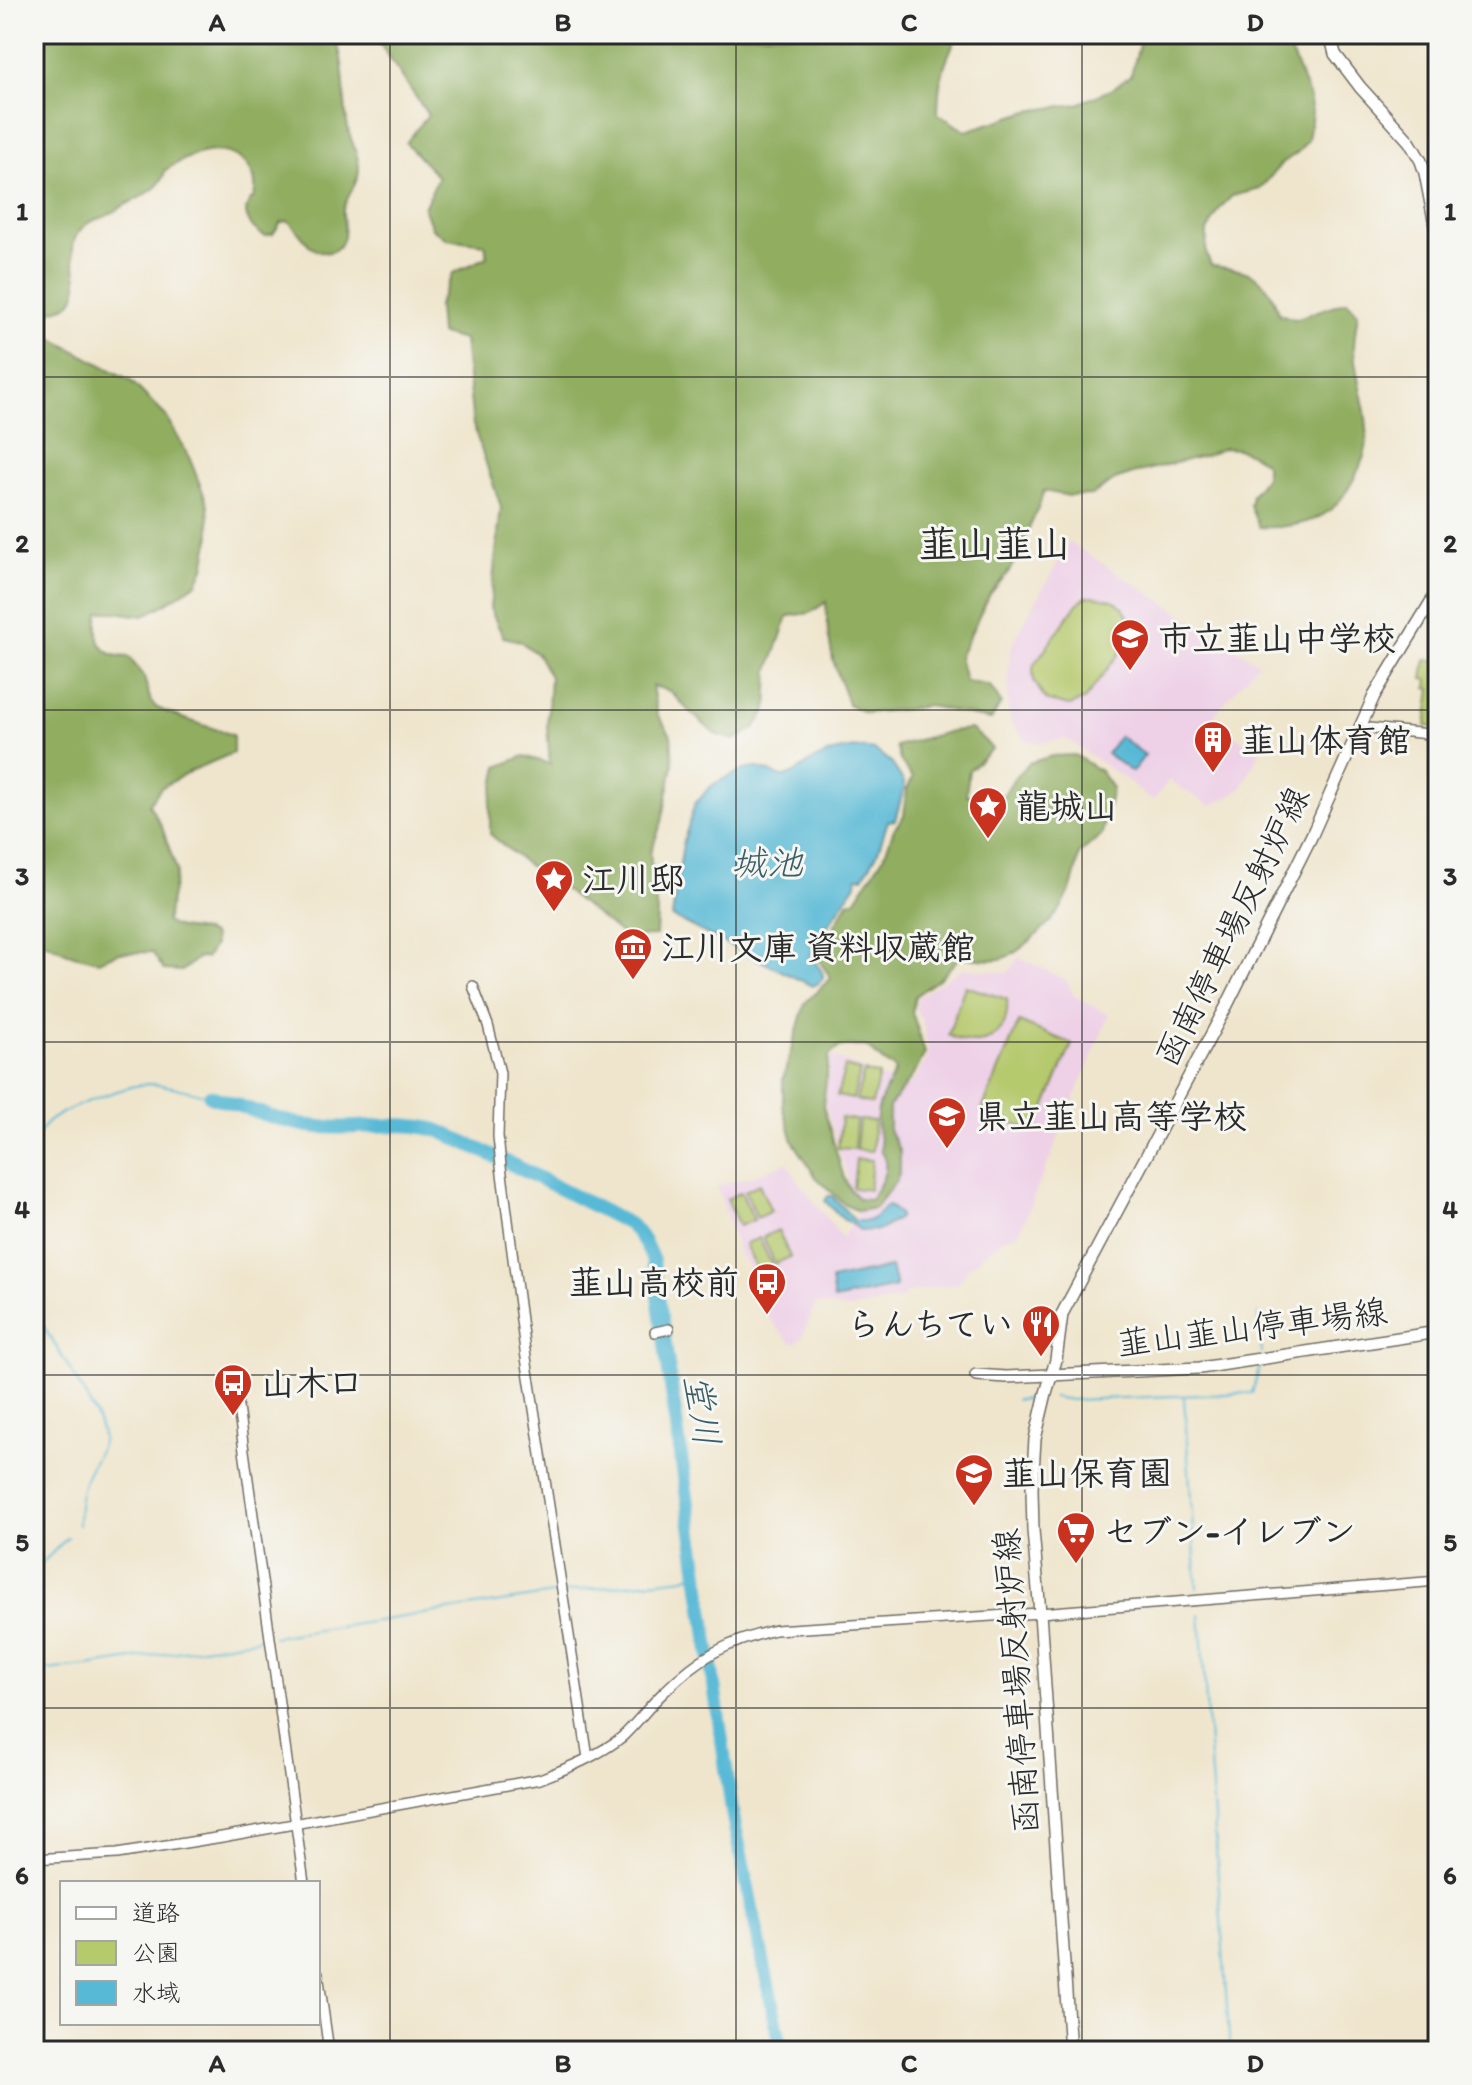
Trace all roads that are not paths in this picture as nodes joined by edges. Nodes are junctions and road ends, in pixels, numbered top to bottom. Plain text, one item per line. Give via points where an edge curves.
1 (1330, 34) edge
2 (1438, 241) edge
3 (1438, 585) edge
4 (1360, 727) junction
5 (1438, 735) edge
6 (473, 986) dead end
7 (669, 1329) dead end
8 (655, 1332) dead end
9 (1438, 1332) edge
10 (976, 1375) dead end
11 (1052, 1375) junction
12 (236, 1393) dead end
13 (1438, 1581) edge
14 (1040, 1613) junction
15 (588, 1758) junction
16 (296, 1824) junction
17 (34, 1859) edge
18 (304, 1881) edge
19 (320, 1987) edge
20 (329, 2051) edge
21 (1070, 2051) edge

1 - 2 main road via 1335,54 1421,161
3 - 4 main road, 函南停車場反射炉線
4 - 5 street
4 - 11 main road, 函南停車場反射炉線 via 1226,1007 1067,1304
6 - 15 street via 498,1065 498,1136 525,1351
7 - 8 street
9 - 11 main road, 韮山韮山停車場線 via 1200,1368
10 - 11 main road, 韮山韮山停車場線
11 - 14 main road, 函南停車場反射炉線 via 1035,1439 1032,1489
12 - 16 street
13 - 14 street
14 - 15 street via 789,1628 752,1636 703,1658 620,1738
14 - 21 main road, 函南停車場反射炉線
15 - 16 street via 540,1779
16 - 17 street via 117,1854
16 - 18 street
19 - 20 street

